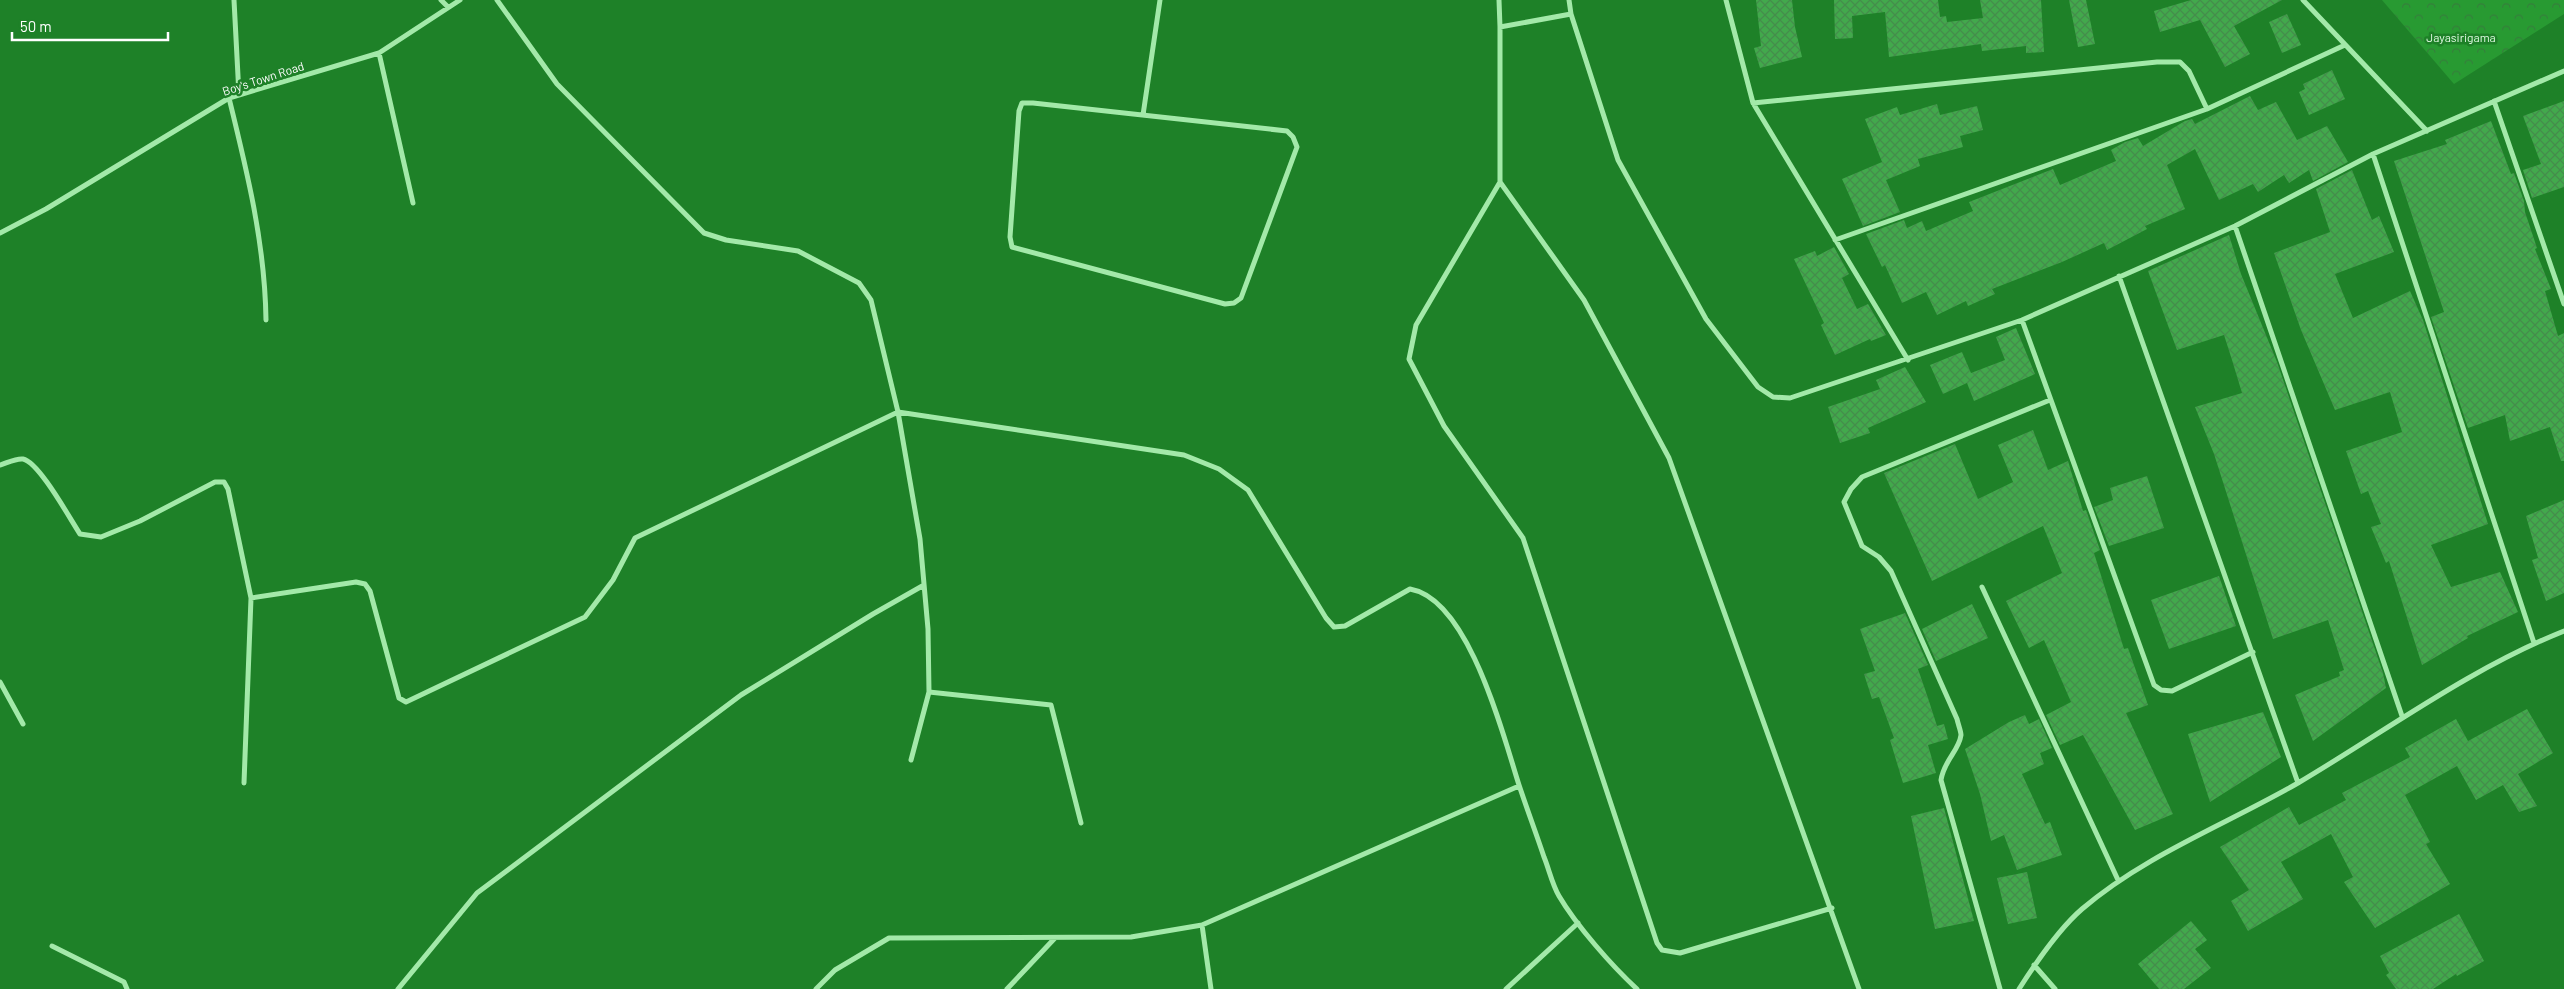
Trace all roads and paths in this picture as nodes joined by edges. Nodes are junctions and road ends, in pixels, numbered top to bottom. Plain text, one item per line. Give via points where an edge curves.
1 (234, 0) edge
2 (442, 0) edge
3 (460, 0) edge
4 (497, 0) edge
5 (1160, 0) edge
6 (1499, 0) edge
7 (1569, 0) edge
8 (1726, 0) edge
9 (2303, 0) edge
10 (448, 7) junction
11 (1571, 14) junction
12 (1500, 27) junction
13 (2345, 45) junction
14 (379, 53) junction
15 (2564, 71) edge
16 (239, 95) junction
17 (229, 98) junction
18 (2494, 101) junction
19 (1753, 103) junction
20 (2207, 109) junction
21 (1143, 115) junction
22 (2427, 131) junction
23 (2373, 154) junction
24 (1500, 182) junction
25 (413, 202) dead end
26 (2235, 226) junction
27 (0, 232) edge
28 (1835, 240) junction
29 (2119, 276) junction
30 (2564, 304) edge
31 (266, 320) dead end
32 (2022, 320) junction
33 (1908, 360) junction
34 (2050, 400) junction
35 (898, 412) junction
36 (0, 465) edge
37 (924, 585) junction
38 (1982, 587) dead end
39 (251, 598) junction
40 (2564, 631) edge
41 (2534, 643) junction
42 (2253, 652) junction
43 (0, 682) edge
44 (929, 692) junction
45 (2402, 716) junction
46 (22, 724) dead end
47 (911, 760) dead end
48 (2298, 782) junction
49 (244, 783) dead end
50 (1519, 786) junction
51 (1081, 823) dead end
52 (2118, 880) junction
53 (1832, 908) junction
54 (1578, 923) junction
55 (1202, 925) junction
56 (1055, 938) junction
57 (52, 946) dead end
58 (2034, 965) junction
59 (127, 989) edge
60 (398, 989) edge
61 (816, 989) edge
62 (1007, 989) edge
63 (1211, 989) edge
64 (1506, 989) edge
65 (1637, 989) edge
66 (1859, 989) edge
67 (2000, 989) edge
68 (2019, 989) edge
69 (2055, 989) edge

1 - 16 street
2 - 10 street
3 - 10 street, Boy's Town Road
4 - 35 street via 558,84 704,234 798,251 859,283 871,300
5 - 21 street
6 - 12 street
7 - 11 street
8 - 19 street
9 - 13 street
10 - 14 street, Boy's Town Road
11 - 12 street
11 - 33 street via 1618,160 1706,319 1758,387 1773,397 1790,398
12 - 24 street
13 - 20 street
13 - 22 street
14 - 16 street, Boy's Town Road
14 - 25 street
15 - 18 street
16 - 17 street, Boy's Town Road
17 - 27 street, Boy's Town Road via 46,209
17 - 31 street via 258,230 266,287
18 - 22 street
18 - 30 street
19 - 20 street via 2180,62 2189,71
19 - 28 street
20 - 28 street
21 - 21 street via 1286,131 1294,137 1297,147 1240,298 1234,303 1225,304 1012,247 1022,103
22 - 23 street
23 - 26 street
23 - 41 street
24 - 53 street via 1584,300 1669,458
24 - 53 street via 1416,325 1409,359 1444,426 1523,538 1657,942 1662,950 1680,953
26 - 29 street
26 - 45 street
28 - 33 street
29 - 32 street
29 - 42 street
32 - 33 street
32 - 34 street
34 - 42 street via 2154,685 2161,690 2172,691
34 - 67 street via 1862,477 1844,502 1862,546 1879,557 1891,571 1957,719 1961,735 1943,767 1941,780
35 - 37 street via 920,539
35 - 39 street via 635,538 613,580 585,617 406,702 399,698 370,591 365,584 356,582
35 - 50 street via 1184,455 1219,469 1248,490 1334,626 1345,626 1410,588 1423,591 1467,642 1488,688
36 - 39 street via 20,458 28,461 80,534 102,537 215,482 224,482
37 - 44 street
37 - 60 street via 741,695 477,893
38 - 52 street
39 - 49 street
40 - 41 street
41 - 45 street
42 - 48 street
43 - 46 street
44 - 47 street
44 - 51 street via 1051,705
45 - 48 street
48 - 52 street
50 - 54 street via 1558,895
50 - 55 street
52 - 58 street via 2080,910
53 - 66 street
54 - 64 street
54 - 65 street
55 - 56 street via 1131,937
55 - 63 street
56 - 61 street via 889,938 835,970
56 - 62 street
57 - 59 street via 124,982
58 - 68 street
58 - 69 street

